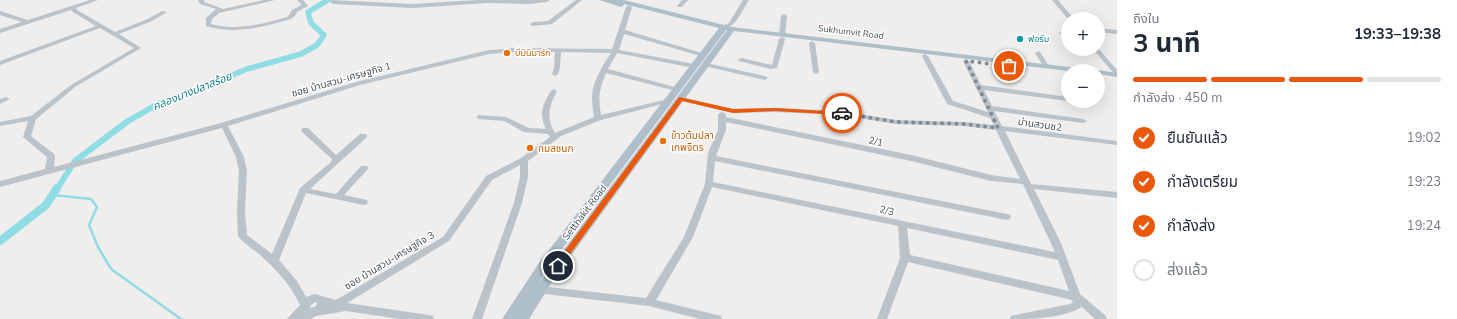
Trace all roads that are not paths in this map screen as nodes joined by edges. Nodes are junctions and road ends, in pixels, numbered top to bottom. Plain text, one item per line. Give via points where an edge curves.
1 (95, 0) edge
2 (201, 0) edge
3 (238, 0) edge
4 (272, 0) edge
5 (300, 0) edge
6 (334, 0) edge
7 (408, 0) edge
8 (547, 0) edge
9 (579, 0) edge
10 (602, 0) edge
11 (616, 0) edge
12 (685, 0) edge
13 (744, 0) edge
14 (1055, 0) edge
15 (468, 1) edge
16 (379, 2) edge
17 (438, 2) edge
18 (628, 3) edge
19 (403, 5) junction
20 (680, 6) dead end
21 (73, 7) junction
22 (240, 7) junction
23 (219, 11) junction
24 (164, 12) dead end
25 (1065, 12) edge
26 (0, 13) edge
27 (784, 16) dead end
28 (28, 22) junction
29 (533, 24) dead end
30 (100, 26) junction
31 (727, 29) junction
32 (0, 30) edge
33 (621, 31) junction
34 (1105, 31) edge
35 (1117, 32) edge
36 (115, 34) junction
37 (782, 37) junction
38 (812, 42) junction
39 (558, 50) junction
40 (615, 51) junction
41 (1038, 53) dead end
42 (703, 54) junction
43 (925, 56) junction
44 (1102, 56) edge
45 (741, 60) dead end
46 (966, 61) junction
47 (0, 63) edge
48 (706, 65) junction
49 (694, 66) junction
50 (1046, 66) junction
51 (1061, 68) edge
52 (604, 70) junction
53 (816, 72) dead end
54 (1061, 72) edge
55 (1105, 73) edge
56 (555, 74) dead end
57 (1117, 74) edge
58 (765, 78) dead end
59 (1105, 78) edge
60 (1117, 79) edge
61 (979, 87) junction
62 (554, 91) dead end
63 (679, 94) junction
64 (1061, 98) edge
65 (668, 101) junction
66 (722, 109) junction
67 (991, 112) junction
68 (481, 117) dead end
69 (32, 118) junction
70 (598, 118) junction
71 (723, 119) junction
72 (1083, 121) dead end
73 (0, 124) edge
74 (224, 125) junction
75 (998, 128) junction
76 (305, 130) dead end
77 (552, 134) junction
78 (364, 136) dead end
79 (1117, 143) edge
80 (711, 158) junction
81 (336, 159) junction
82 (524, 160) junction
83 (364, 168) dead end
84 (49, 171) junction
85 (0, 184) edge
86 (709, 184) junction
87 (1026, 184) junction
88 (303, 190) junction
89 (1117, 194) edge
90 (338, 197) junction
91 (364, 202) dead end
92 (1007, 217) dead end
93 (902, 224) junction
94 (1061, 256) junction
95 (905, 258) junction
96 (274, 260) junction
97 (540, 290) junction
98 (299, 291) junction
99 (1078, 297) junction
100 (319, 299) junction
101 (649, 302) junction
102 (341, 306) junction
103 (309, 309) junction
104 (396, 316) edge
105 (292, 319) edge
106 (301, 319) edge
107 (429, 319) edge
108 (477, 319) edge
109 (509, 319) edge
110 (522, 319) edge
111 (717, 319) edge
112 (882, 319) edge
113 (1015, 319) edge
114 (1102, 319) edge

1 - 21 street
2 - 23 street via 202,3 219,8
3 - 22 street
4 - 22 street
5 - 23 street via 305,6 294,11 290,18 237,29 208,25 209,18
6 - 16 street via 332,2
7 - 19 street
8 - 15 street
9 - 29 street via 550,23
10 - 18 main road, Sukhumvit Road
11 - 18 main road, Sukhumvit Road
12 - 20 street
13 - 31 street
14 - 25 street
15 - 17 street
16 - 19 street
17 - 19 street
18 - 31 main road, Sukhumvit Road
18 - 33 street
21 - 28 street
21 - 30 street via 75,11
22 - 23 street
24 - 36 street
26 - 28 street
27 - 37 street
28 - 32 street
30 - 36 street
30 - 47 street
31 - 37 main road, Sukhumvit Road
31 - 42 main road, Setthakit Road
31 - 48 main road, Setthakit Road
33 - 40 street
33 - 42 street
34 - 35 street
36 - 69 street via 138,48 72,86
37 - 38 main road, Sukhumvit Road
37 - 45 street via 775,66
37 - 50 main road, Sukhumvit Road
38 - 43 main road, Sukhumvit Road
38 - 53 street
39 - 40 street, ซอย บ้านสวน-เศรษฐกิจ 1
39 - 56 street
39 - 74 street, ซอย บ้านสวน-เศรษฐกิจ 1 via 502,50 462,58 358,83
40 - 49 street, ซอย บ้านสวน-เศรษฐกิจ 1
40 - 52 street
41 - 50 street
42 - 49 main road, Setthakit Road
43 - 46 main road, Sukhumvit Road
43 - 67 street via 950,102
44 - 57 street
46 - 54 main road, Sukhumvit Road
46 - 61 street
48 - 58 street
48 - 63 main road, Setthakit Road
49 - 63 main road, Setthakit Road
50 - 51 main road, Sukhumvit Road
52 - 63 street, บ่านสวนซ2
52 - 70 street via 595,97
55 - 57 main road
59 - 60 main road
61 - 64 street
61 - 67 street
62 - 77 street via 545,106 545,115
63 - 65 main road, Setthakit Road
63 - 66 street, บ่านสวนซ2
63 - 97 main road, Setthakit Road
65 - 70 street, ซอย บ้านสวน-เศรษฐกิจ 3
65 - 109 main road, Setthakit Road via 543,266
66 - 71 street
66 - 75 street, บ่านสวนซ2 via 840,113 896,122
67 - 72 street
67 - 75 street
68 - 77 street via 506,118 527,130
69 - 73 street
69 - 84 street via 27,137 51,156
70 - 77 street, ซอย บ้านสวน-เศรษฐกิจ 3
71 - 80 street via 722,130
71 - 87 street, 2/1
74 - 84 street, ซอย บ้านสวน-เศรษฐกิจ 1
74 - 96 street via 240,157 243,171 243,236
75 - 79 street, บ่านสวนซ2
75 - 87 street
76 - 81 street
77 - 82 street, ซอย บ้านสวน-เศรษฐกิจ 3
78 - 81 street
80 - 86 street
80 - 92 street
81 - 88 street
82 - 102 street, ซอย บ้านสวน-เศรษฐกิจ 3 via 490,178 446,239
82 - 108 street via 524,177 518,203
83 - 90 street
84 - 85 street, ซอย บ้านสวน-เศรษฐกิจ 1
86 - 93 street, 2/3
86 - 101 street via 688,237
87 - 89 street, 2/1
87 - 94 street
88 - 90 street
88 - 96 street
90 - 91 street
93 - 94 street, 2/3
93 - 95 street
94 - 99 street
95 - 99 street
95 - 112 street
96 - 98 street
97 - 101 street
97 - 110 main road, Setthakit Road
98 - 100 street
98 - 103 street
99 - 113 street via 1079,304 1072,308
99 - 114 street
100 - 102 street
100 - 103 street via 322,306
101 - 111 street
102 - 103 street
102 - 104 street
103 - 105 street
103 - 106 street
104 - 107 street

